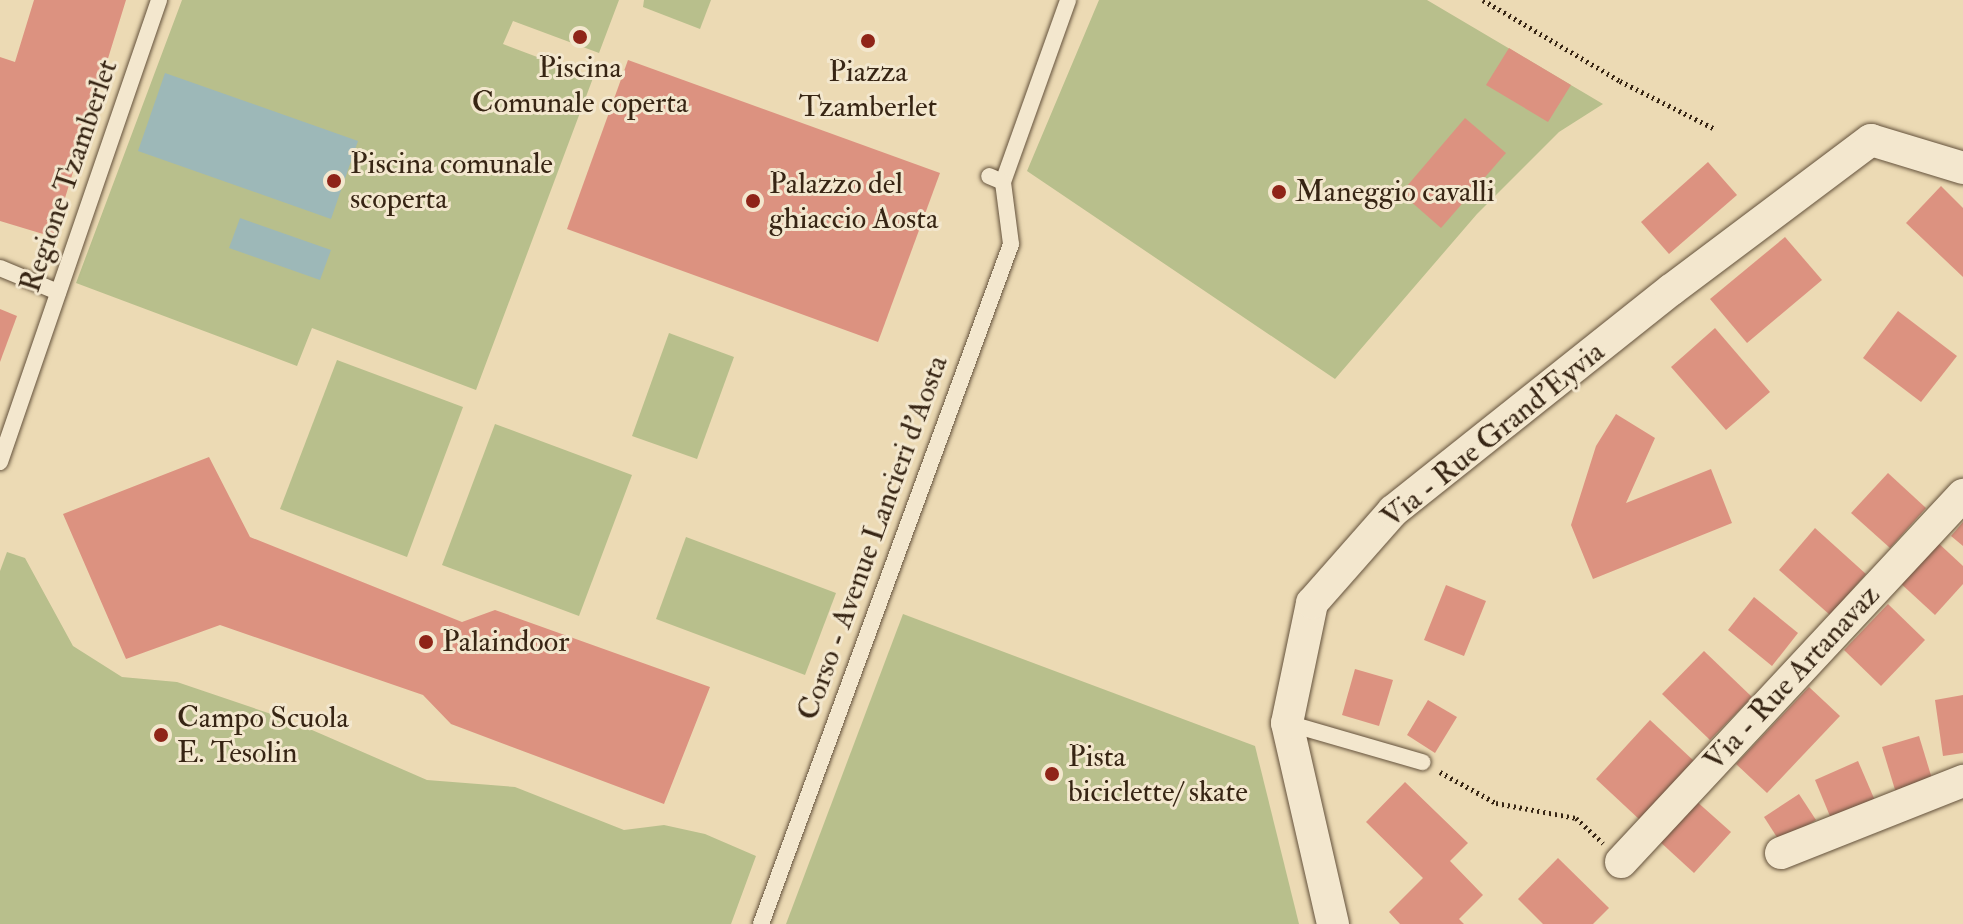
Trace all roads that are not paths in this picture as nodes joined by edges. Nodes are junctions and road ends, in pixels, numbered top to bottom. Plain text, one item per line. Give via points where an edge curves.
1 (159, 0) edge
2 (1068, 0) edge
3 (1963, 168) edge
4 (0, 268) edge
5 (58, 292) junction
6 (0, 462) edge
7 (1963, 495) edge
8 (1287, 723) junction
9 (1422, 762) road end
10 (1963, 781) edge
11 (1781, 853) dead end
12 (1621, 862) road end
13 (761, 924) edge
14 (1333, 924) edge

1 - 5 lane, Regione Tzamberlet
2 - 13 lane, Corso - Avenue Lancieri d'Aosta via 996,179 1011,244
3 - 8 street, Via - Rue Grand'Eyvia via 1871,140 1671,290 1393,511 1312,603
4 - 5 lane
5 - 6 lane, Regione Tzamberlet
7 - 12 street, Via - Rue Artanavaz
8 - 9 lane
8 - 14 street, Via - Rue Grand'Eyvia
10 - 11 street

